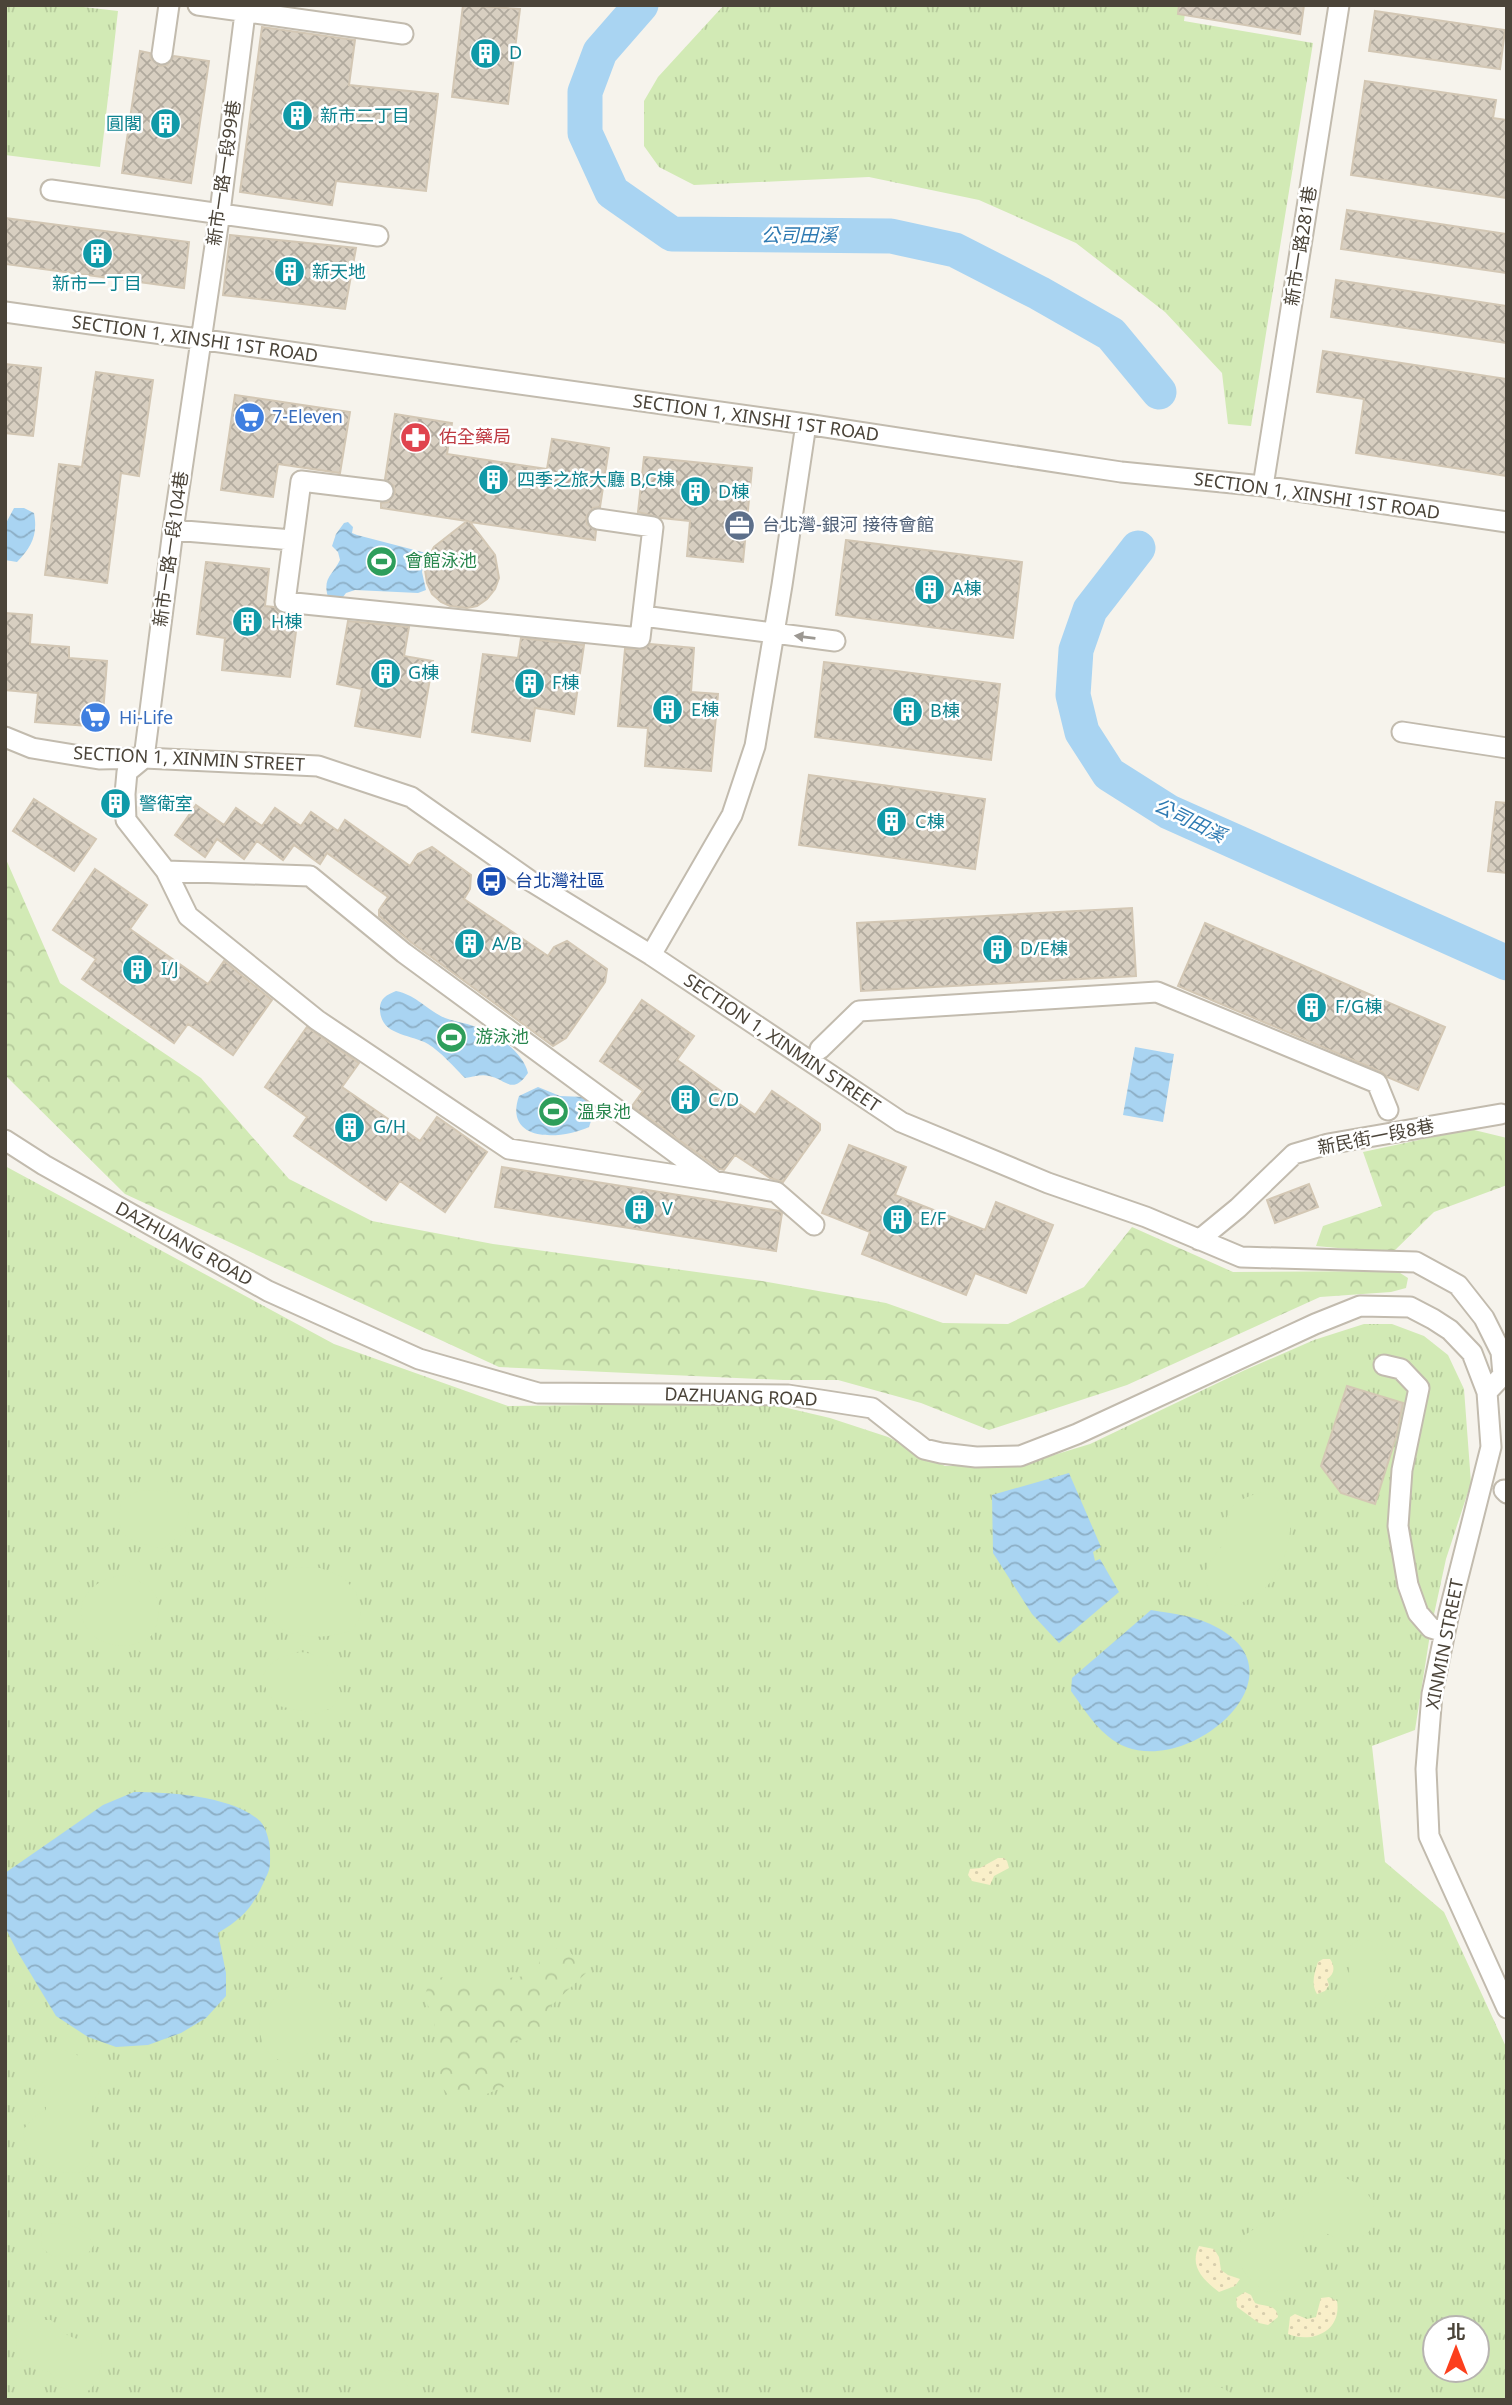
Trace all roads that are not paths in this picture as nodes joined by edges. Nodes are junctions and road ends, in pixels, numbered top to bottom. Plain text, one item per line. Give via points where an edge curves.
1 (169, 5) edge
2 (198, 5) edge
3 (1339, 5) edge
4 (245, 8) edge
5 (403, 34) dead end
6 (162, 54) dead end
7 (51, 190) dead end
8 (220, 212) junction
9 (378, 236) dead end
10 (5, 312) edge
11 (200, 339) junction
12 (806, 425) junction
13 (1263, 486) junction
14 (383, 491) dead end
15 (598, 519) dead end
16 (1507, 522) edge
17 (173, 530) junction
18 (292, 540) junction
19 (643, 616) junction
20 (774, 633) junction
21 (835, 641) dead end
22 (1402, 732) dead end
23 (5, 737) edge
24 (1507, 748) edge
25 (144, 758) junction
26 (166, 871) junction
27 (651, 956) junction
28 (820, 1049) dead end
29 (1388, 1110) dead end
30 (1501, 1114) dead end
31 (5, 1140) edge
32 (714, 1181) junction
33 (814, 1225) dead end
34 (1199, 1240) junction
35 (1384, 1365) dead end
36 (1507, 1386) edge
37 (1487, 1392) junction
38 (1444, 1632) junction
39 (1507, 2008) edge

1 - 6 street
2 - 4 street
3 - 13 street, 新市一路281巷
4 - 5 street
4 - 8 street, 新市一路一段99巷
7 - 8 street
8 - 9 street
8 - 11 street, 新市一路一段99巷
10 - 11 street, SECTION 1, XINSHI 1ST ROAD
11 - 12 street, SECTION 1, XINSHI 1ST ROAD
11 - 17 street, 新市一路一段104巷
12 - 13 street, SECTION 1, XINSHI 1ST ROAD via 1121,472
12 - 20 street
13 - 16 street, SECTION 1, XINSHI 1ST ROAD
14 - 18 street via 301,481
15 - 19 street via 653,527
17 - 18 street
17 - 25 street, 新市一路一段104巷
18 - 19 street via 285,602 640,638
19 - 20 street
21 -> 20 street
20 - 27 street via 755,746 732,814
22 - 24 street
23 - 25 street, SECTION 1, XINMIN STREET via 32,748 99,759
25 - 26 street via 127,772 126,820
25 - 27 street, SECTION 1, XINMIN STREET via 318,766 411,797 529,880
26 - 32 street via 310,876 404,953
26 - 32 street via 188,916 317,1020 509,1149
27 - 34 street, SECTION 1, XINMIN STREET via 901,1122
28 - 29 street via 859,1011 1157,992 1377,1083
30 - 34 street, 新民街一段8巷 via 1294,1154
31 - 37 street, DAZHUANG ROAD via 268,1291 419,1359 538,1393 788,1395 872,1408 924,1449 976,1457 1020,1456 1360,1306 1410,1307 1450,1330 1472,1353
32 - 33 street via 776,1192
34 - 37 street, SECTION 1, XINMIN STREET via 1241,1258 1416,1262 1458,1285 1484,1318 1500,1352 1503,1375
35 - 38 street via 1401,1369 1419,1388 1402,1470 1398,1526 1418,1613 1431,1628
36 - 37 street
37 - 38 street, XINMIN STREET via 1491,1447
38 - 39 street, XINMIN STREET via 1432,1694 1426,1769 1429,1836

